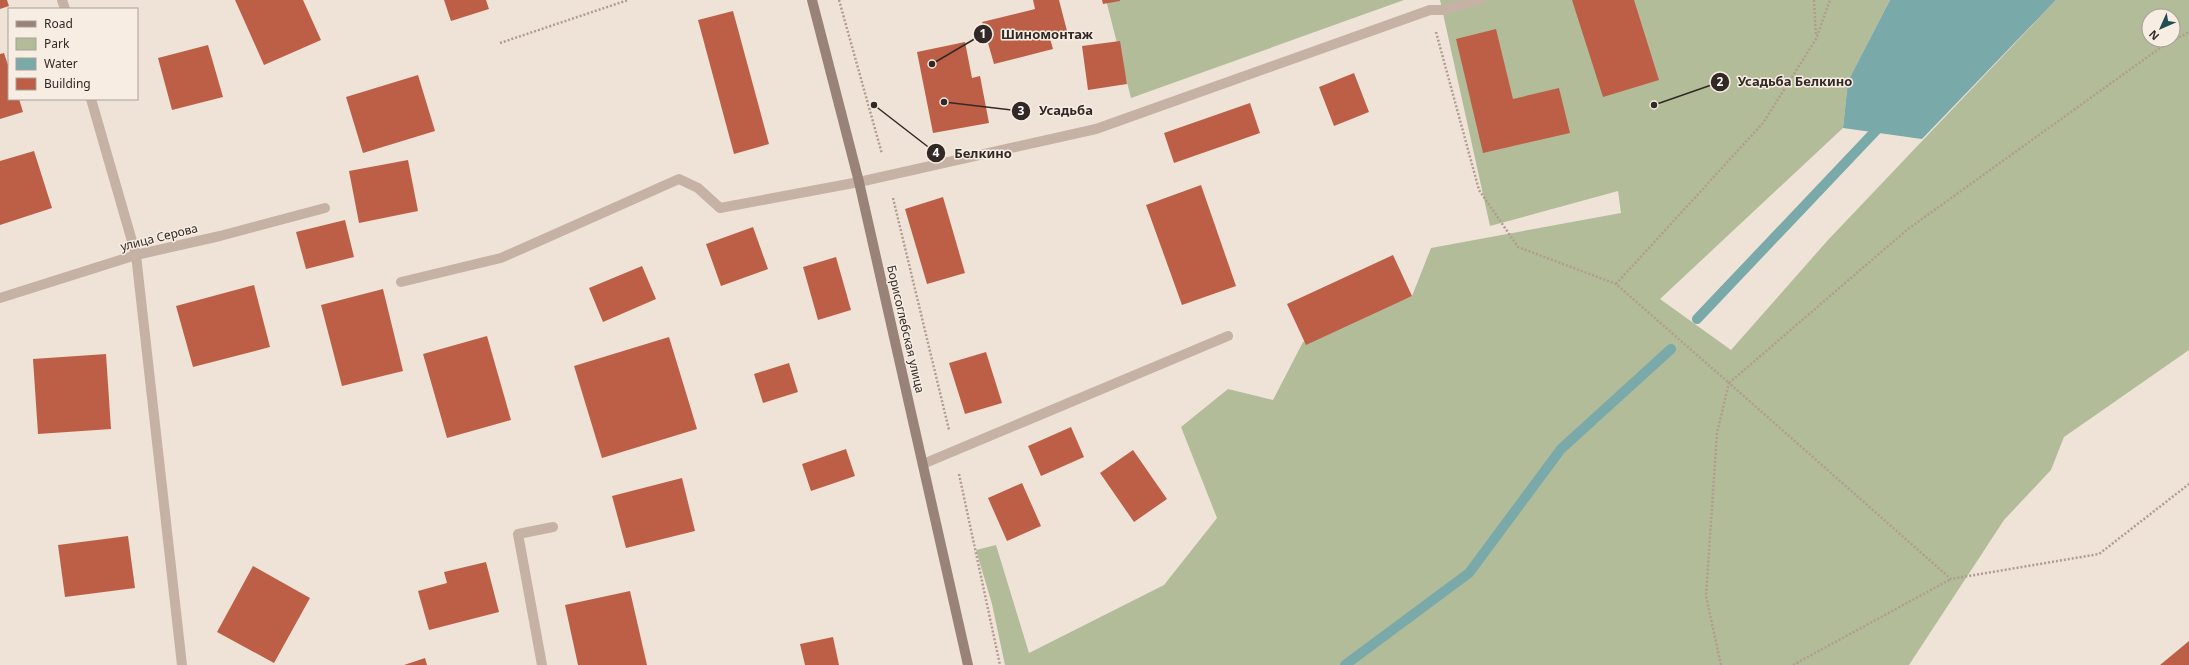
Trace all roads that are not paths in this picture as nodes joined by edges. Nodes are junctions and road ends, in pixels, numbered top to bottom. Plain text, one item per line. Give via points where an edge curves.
1 (812, 0) edge
2 (1480, 0) edge
3 (91, 100) edge
4 (859, 182) junction
5 (325, 208) dead end
6 (136, 255) junction
7 (401, 282) dead end
8 (0, 298) edge
9 (1228, 336) dead end
10 (923, 464) junction
11 (553, 527) dead end
12 (182, 665) edge
13 (542, 665) edge
14 (966, 665) edge

1 - 4 street, Борисоглебская улица
2 - 4 street via 1443,10 1430,10 1096,130
3 - 6 street
4 - 7 street via 720,208 698,188 679,179 501,258
4 - 10 street, Борисоглебская улица
5 - 6 street, улица Серова
6 - 8 street, улица Серова
6 - 12 street
9 - 10 street
10 - 14 street, Борисоглебская улица
11 - 13 street via 518,534

